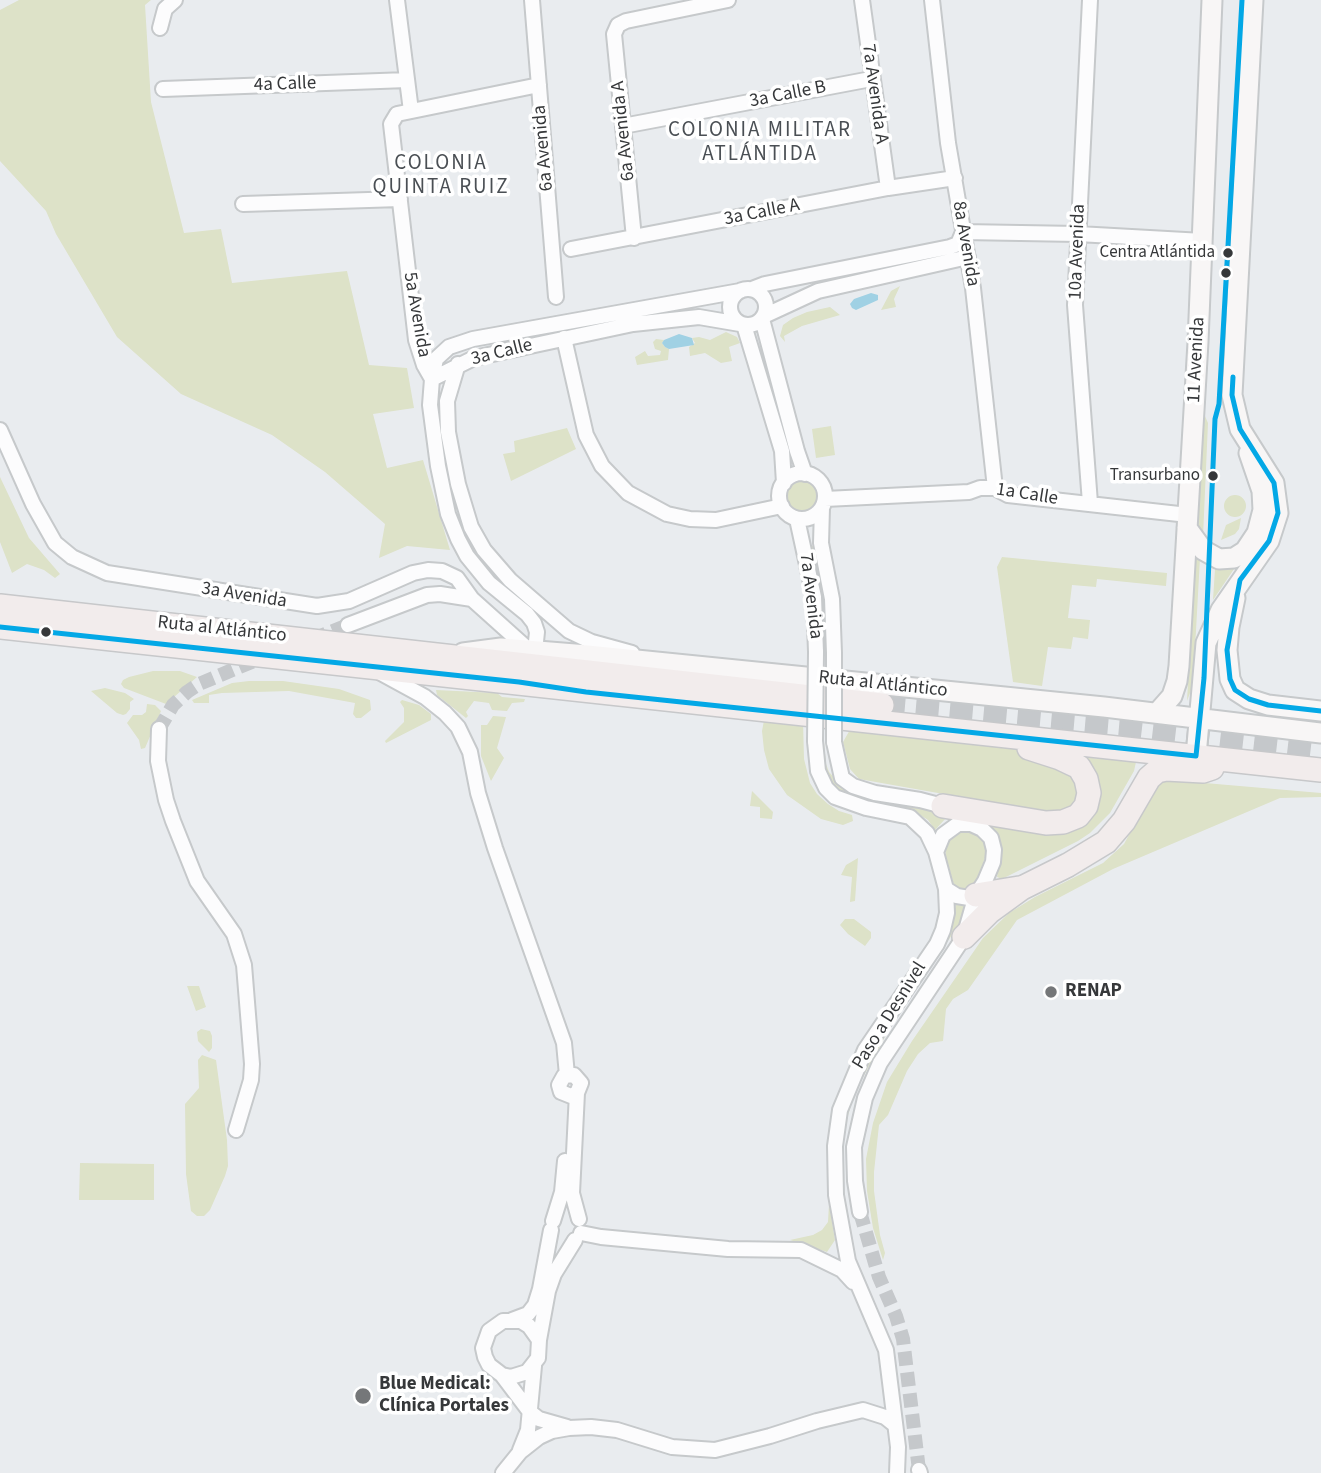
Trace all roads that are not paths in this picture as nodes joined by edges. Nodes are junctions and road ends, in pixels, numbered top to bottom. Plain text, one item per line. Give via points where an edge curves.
1 (175, 0) edge
2 (397, 0) edge
3 (532, 0) edge
4 (729, 0) edge
5 (862, 0) edge
6 (932, 0) edge
7 (1090, 0) edge
8 (1212, 0) edge
9 (1254, 0) edge
10 (160, 27) dead end
11 (871, 79) junction
12 (407, 80) junction
13 (539, 85) junction
14 (163, 89) dead end
15 (411, 111) junction
16 (624, 126) junction
17 (954, 178) junction
18 (888, 188) junction
19 (400, 199) junction
20 (243, 204) dead end
21 (963, 232) junction
22 (1078, 234) junction
23 (635, 238) junction
24 (1203, 241) junction
25 (570, 249) dead end
26 (968, 257) junction
27 (746, 290) junction
28 (556, 297) dead end
29 (631, 317) junction
30 (763, 318) junction
31 (742, 324) junction
32 (564, 338) junction
33 (458, 364) junction
34 (432, 379) junction
35 (0, 430) edge
36 (1247, 442) junction
37 (805, 474) junction
38 (784, 483) junction
39 (995, 488) junction
40 (1090, 503) junction
41 (823, 504) junction
42 (782, 506) junction
43 (797, 519) junction
44 (1187, 522) junction
45 (1240, 580) junction
46 (472, 599) junction
47 (0, 606) edge
48 (348, 625) tunnel mouth
49 (0, 626) edge
50 (533, 651) junction
51 (444, 656) junction
52 (664, 662) junction
53 (371, 667) junction
54 (882, 705) tunnel mouth
55 (1321, 711) edge
56 (1157, 713) junction
57 (1200, 718) junction
58 (159, 729) tunnel mouth
59 (1321, 733) edge
60 (982, 734) junction
61 (1196, 755) junction
62 (1231, 759) junction
63 (1321, 770) edge
64 (943, 806) junction
65 (994, 816) junction
66 (968, 824) junction
67 (936, 852) junction
68 (1022, 888) junction
69 (946, 889) junction
70 (976, 895) junction
71 (964, 937) junction
72 (572, 1094) junction
73 (236, 1130) dead end
74 (860, 1212) tunnel mouth
75 (552, 1225) junction
76 (578, 1231) junction
77 (858, 1288) junction
78 (512, 1320) junction
79 (539, 1340) junction
80 (534, 1366) junction
81 (502, 1375) junction
82 (530, 1412) junction
83 (895, 1425) junction
84 (569, 1428) junction
85 (520, 1452) junction
86 (503, 1473) edge
87 (897, 1473) edge

1 - 10 street via 165,9
2 - 12 street
3 - 13 street, 6a Avenida
4 - 16 street, 6a Avenida A via 618,25 614,34
5 - 11 street, 7a Avenida A
6 - 17 street, 8a Avenida
7 - 22 street, 10a Avenida
8 - 24 main road, 11 Avenida
9 - 36 main road, 11 Avenida via 1232,396
11 - 16 street, 3a Calle B
11 - 18 street, 7a Avenida A
12 - 14 street, 4a Calle
12 - 15 street
13 - 15 street
13 - 28 street, 6a Avenida
15 - 19 street, 5a Avenida via 397,114 391,124
16 - 23 street, 6a Avenida A
17 - 18 street, 3a Calle A
17 - 21 street, 8a Avenida
18 - 23 street, 3a Calle A
19 - 20 street
19 - 34 street, 5a Avenida via 416,340
21 - 22 street
21 - 26 street, 8a Avenida
21 - 27 street, 3a Calle via 950,247
22 - 24 street
22 - 40 street, 10a Avenida via 1075,305
23 - 25 street, 3a Calle A
24 - 44 main road, 11 Avenida
26 - 30 street via 818,291
26 - 39 street, 8a Avenida
27 - 29 street, 3a Calle
27 - 30 street via 758,291 765,300
27 - 31 street via 735,294 730,304 732,316
29 - 31 street, 3a Calle via 699,317
29 - 32 street, 3a Calle
29 - 34 street, 3a Calle via 473,339 436,359
30 - 31 street via 752,325
30 - 37 street
31 - 38 street via 782,451
32 - 33 street, 3a Calle
32 - 42 street via 586,435 602,466 628,493 667,514 690,519 716,520
33 - 34 street, 3a Calle
33 - 52 street, 5a Avenida via 447,401 448,432 471,527 484,550 510,580 569,631
34 - 50 street, 5a Avenida via 432,434 448,514 467,556 489,583 534,623
35 - 46 street, 3a Avenida via 55,543 72,557 107,573 317,606 349,601 428,570 457,578
36 - 44 main road via 1264,510 1245,551 1219,559 1203,550
36 - 45 main road, 11 Avenida via 1274,483 1278,513 1269,541
37 - 38 street
37 - 41 street via 820,482
38 - 42 street via 779,494
39 - 40 street, 1a Calle via 1008,495
39 - 41 street, 1a Calle
40 - 44 street, 1a Calle
41 - 43 street via 814,516
41 - 64 street, 7a Avenida, bridge via 821,543 832,599 835,758 842,778 875,793
42 - 43 street
43 - 67 street, 7a Avenida, bridge via 814,597 818,771 826,788 846,803 910,817 927,833
44 - 56 main road, 11 Avenida via 1177,681 1172,696
45 - 55 main road via 1227,650 1235,690 1268,705
45 - 57 main road, 11 Avenida via 1206,643
46 - 48 street via 426,595
46 - 50 street, 3a Avenida
47 - 51 highway, Ruta al Atlántico
49 - 53 highway, Ruta al Atlántico
50 - 51 main road, Ruta al Atlántico via 501,648
50 - 52 main road, Ruta al Atlántico
51 - 54 highway, Ruta al Atlántico
52 - 56 main road, Ruta al Atlántico
53 - 60 highway, Ruta al Atlántico
53 - 72 street via 445,713 470,752 495,848 564,1043 567,1074 579,1080 581,1087
56 - 57 main road, Ruta al Atlántico
57 - 59 main road, Ruta al Atlántico
57 - 61 main road, 11 Avenida
58 - 73 street via 158,761 173,821 197,881 234,934 244,965 251,1072
60 - 61 highway, Ruta al Atlántico
60 - 65 highway via 1079,767 1089,793 1078,816 1063,822
61 - 62 highway, Ruta al Atlántico
62 - 63 highway, Ruta al Atlántico
62 - 68 highway via 1203,771 1157,771 1106,842
64 - 65 highway
64 - 66 street, 7a Avenida
65 - 66 highway
66 - 67 street via 948,830
66 - 70 street via 991,838 994,850 993,862
67 - 69 street
68 - 70 highway
68 - 71 highway
69 - 70 street via 963,898
69 - 77 street, Paso a Desnivel via 947,913 940,937 864,1049 840,1110 836,1195 848,1261
70 - 71 street, Paso a Desnivel
71 - 74 street, Paso a Desnivel via 880,1063 865,1098 854,1147
72 - 75 street via 562,1192
72 - 76 street via 572,1194
75 - 76 street via 558,1241 567,1243
75 - 76 street via 563,1213 572,1213
75 - 78 street via 535,1306
76 - 77 street via 705,1247 801,1250 842,1270
76 - 79 street via 548,1291
77 - 83 street, Paso a Desnivel via 886,1350
78 - 79 street via 529,1325
78 - 81 street via 495,1325 485,1339 485,1357
79 - 80 street
80 - 81 street via 519,1375
80 - 82 street
81 - 82 street
82 - 84 street
82 - 85 street
83 - 84 street via 863,1410 715,1450 673,1447 617,1430
83 - 87 street, Paso a Desnivel
84 - 85 street via 552,1431
85 - 86 street

